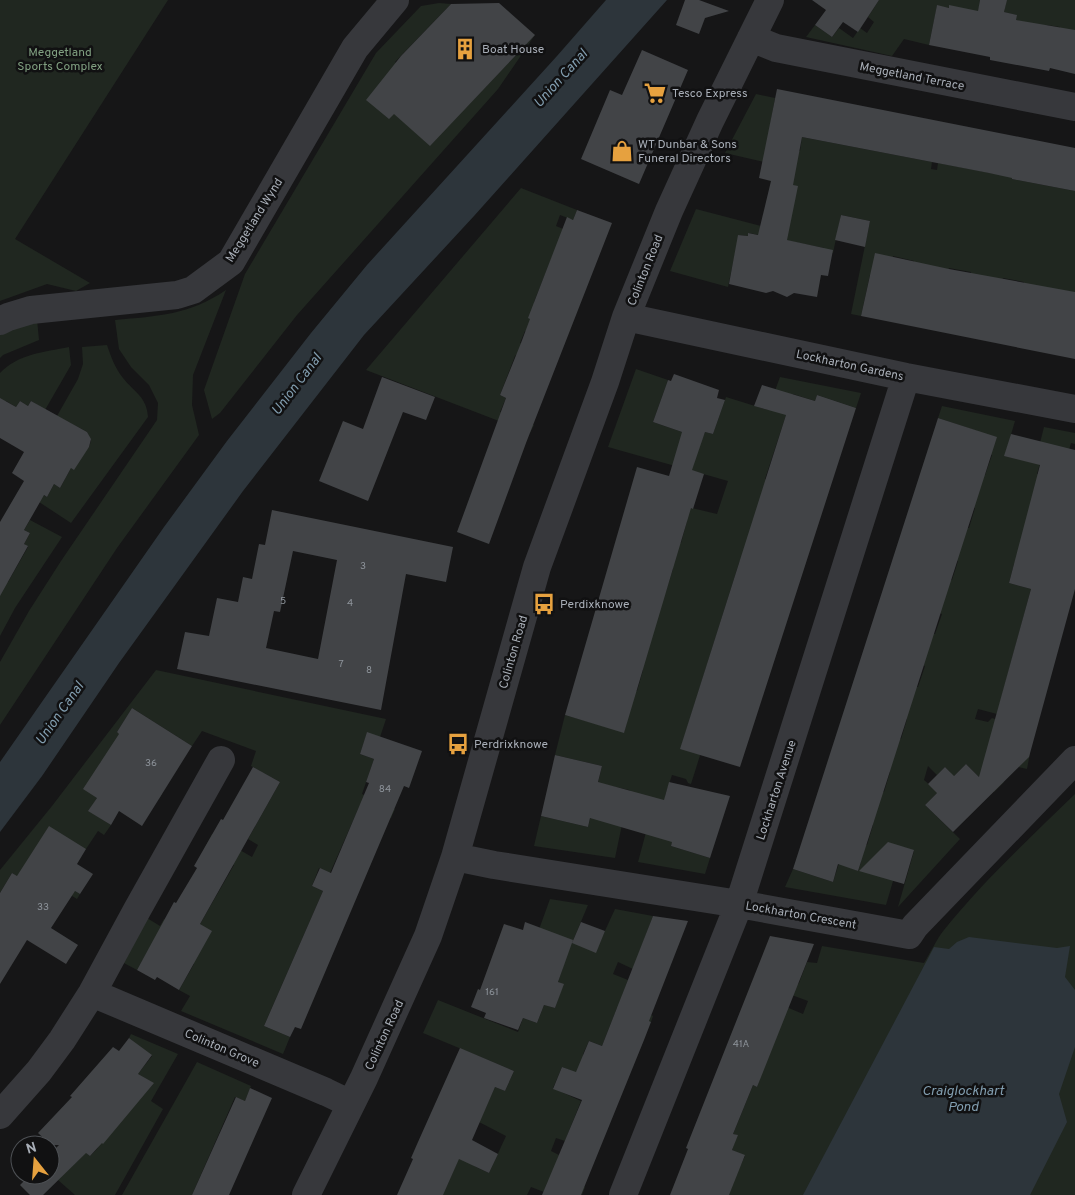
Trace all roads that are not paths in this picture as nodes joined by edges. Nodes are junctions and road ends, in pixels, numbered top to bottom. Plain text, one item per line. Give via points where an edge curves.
1 (395, 0) edge
2 (770, 0) edge
3 (751, 38) junction
4 (1075, 107) edge
5 (626, 317) junction
6 (0, 321) edge
7 (906, 377) junction
8 (1075, 409) edge
9 (221, 760) dead end
10 (1075, 760) edge
11 (455, 857) junction
12 (739, 904) junction
13 (92, 993) junction
14 (351, 1104) junction
15 (0, 1115) edge
16 (306, 1195) edge
17 (623, 1195) edge

1 - 6 street, Meggetland Wynd via 355,48 231,262 193,290 177,295 31,310
2 - 3 street, Colinton Road
3 - 4 street, Meggetland Terrace via 786,50
3 - 5 street, Colinton Road via 668,211
5 - 7 street, Lockharton Gardens
5 - 11 street, Colinton Road via 537,567
7 - 8 street, Lockharton Gardens
7 - 12 street, Lockharton Avenue
9 - 13 street
10 - 12 street, Lockharton Crescent via 909,935
11 - 12 street, Lockharton Crescent
11 - 14 street, Colinton Road via 428,936
12 - 17 street, Lockharton Avenue
13 - 14 street, Colinton Grove
13 - 15 street via 39,1071
14 - 16 street, Colinton Road

